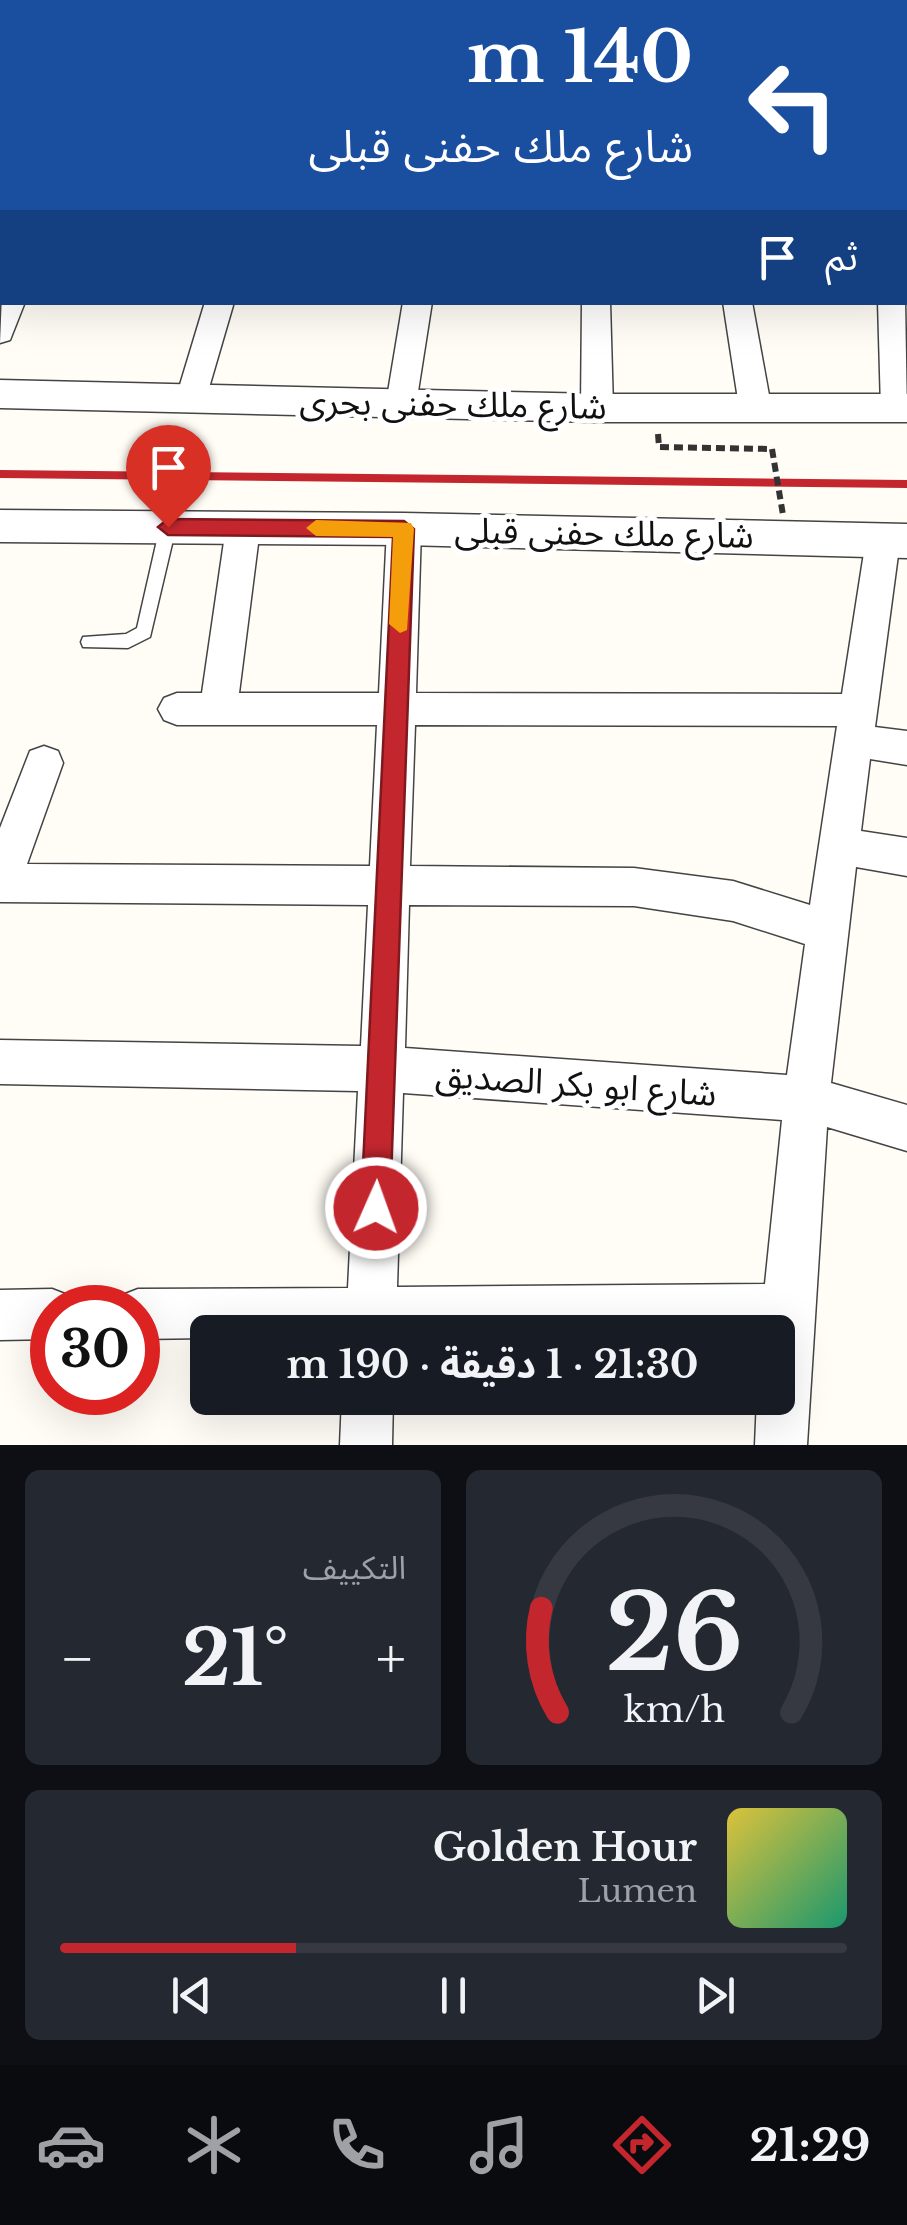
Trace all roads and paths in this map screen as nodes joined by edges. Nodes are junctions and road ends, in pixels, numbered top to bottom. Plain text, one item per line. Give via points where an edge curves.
1 (10, 305) edge
2 (219, 305) edge
3 (418, 305) edge
4 (596, 305) edge
5 (737, 305) edge
6 (892, 305) edge
7 (0, 334) edge
8 (0, 394) edge
9 (191, 398) junction
10 (401, 404) junction
11 (755, 406) junction
12 (597, 408) junction
13 (902, 408) edge
14 (659, 446) dead end
15 (772, 449) joint
16 (783, 515) dead end
17 (0, 526) edge
18 (168, 527) junction
19 (243, 528) junction
20 (404, 529) junction
21 (895, 540) edge
22 (89, 642) dead end
23 (177, 709) dead end
24 (218, 709) junction
25 (396, 709) junction
26 (856, 725) junction
27 (907, 748) edge
28 (44, 763) dead end
29 (840, 846) junction
30 (907, 857) edge
31 (2, 869) edge
32 (388, 886) junction
33 (828, 931) junction
34 (0, 1062) edge
35 (381, 1069) junction
36 (808, 1100) junction
37 (907, 1128) edge
38 (785, 1310) junction
39 (0, 1314) edge
40 (30, 1314) edge
41 (160, 1315) edge
42 (371, 1315) edge
43 (612, 1315) edge
44 (190, 1316) edge
45 (367, 1415) edge
46 (366, 1445) edge
47 (781, 1445) edge

1 - 7 street
2 - 9 street
3 - 10 street
4 - 12 street
5 - 11 street
6 - 13 street
8 - 9 street, شارع ملك حفنى بحرى
9 - 10 street, شارع ملك حفنى بحرى
10 - 12 street, شارع ملك حفنى بحرى
11 - 12 street, شارع ملك حفنى بحرى
11 - 13 street, شارع ملك حفنى بحرى
14 - 15 path
15 - 16 path, bridge
17 - 18 street, شارع ملك حفنى قبلى
18 - 19 street, شارع ملك حفنى قبلى
18 - 22 lane via 144,632 128,641
19 - 20 street, شارع ملك حفنى قبلى
19 - 24 street
20 - 21 street, شارع ملك حفنى قبلى
20 - 25 street
21 - 26 street
23 - 24 street
24 - 25 street
25 - 26 street
25 - 32 street
26 - 27 street
26 - 29 street
28 - 31 street
29 - 30 street
29 - 33 street
31 - 32 street
32 - 33 street via 684,892
32 - 35 street
33 - 36 street
34 - 35 street, شارع ابو بكر الصديق
35 - 36 street, شارع ابو بكر الصديق
35 - 42 street
36 - 37 street, شارع ابو بكر الصديق
36 - 38 street
38 - 43 street
38 - 47 street
39 - 40 street
41 - 44 street
45 - 46 street

